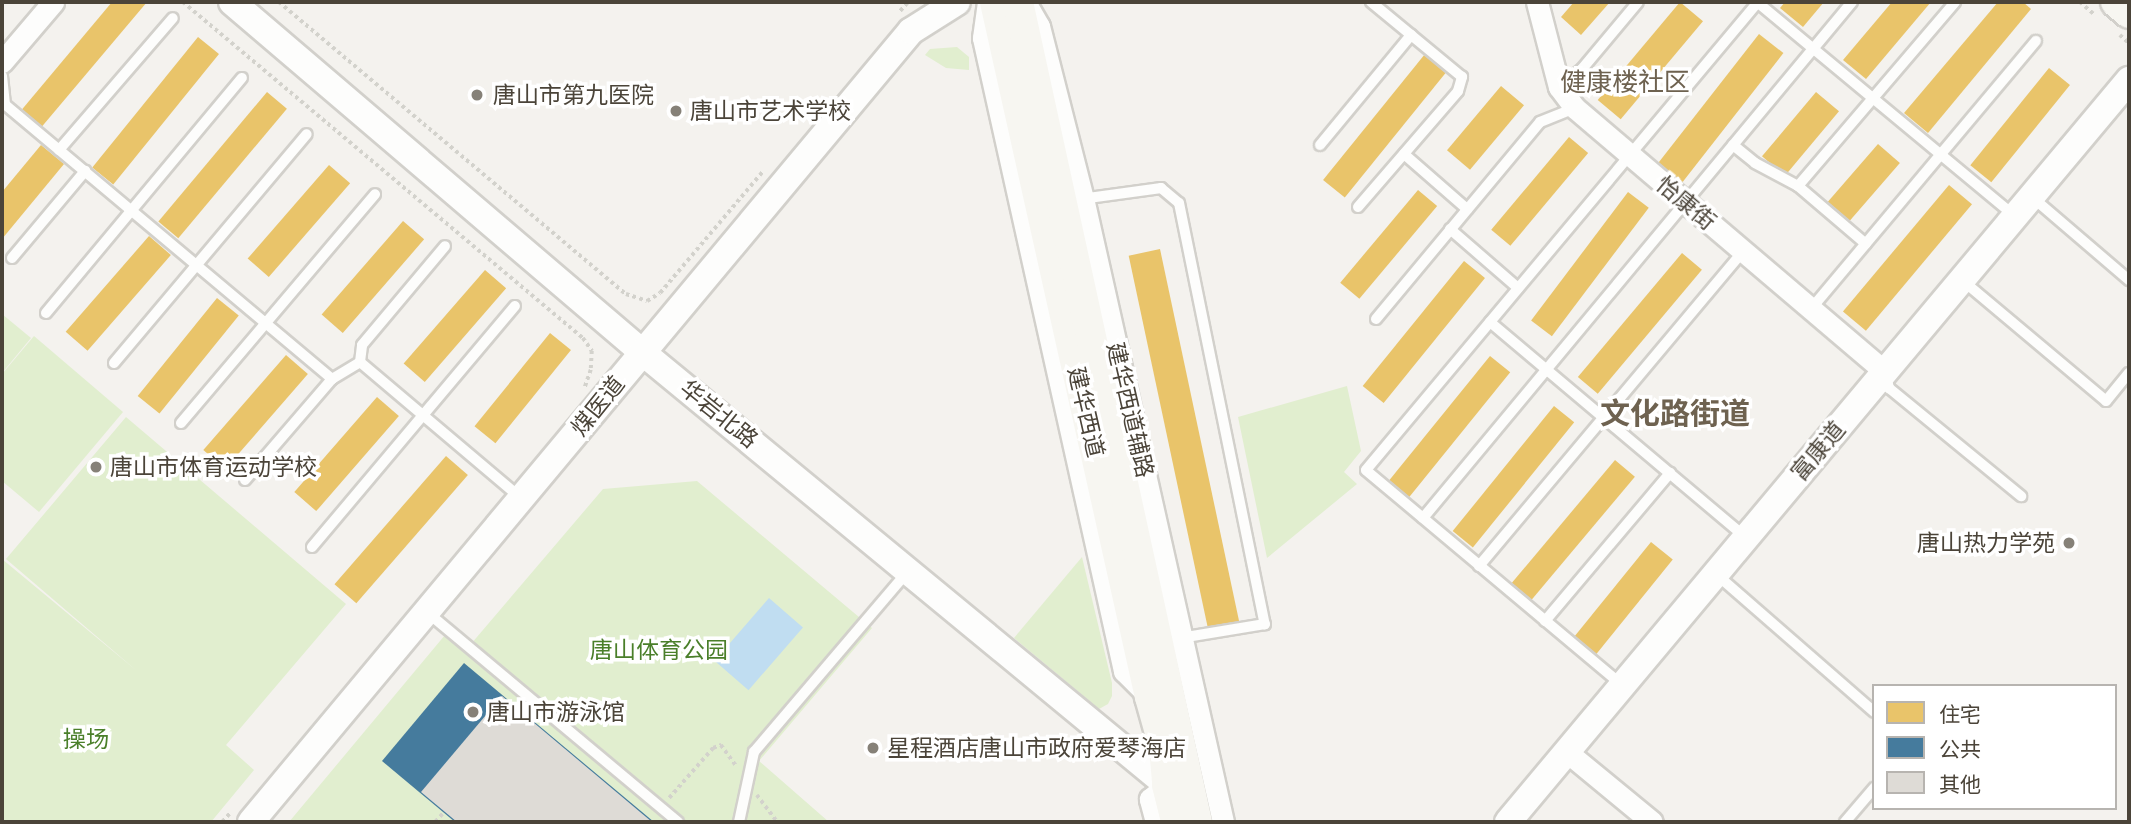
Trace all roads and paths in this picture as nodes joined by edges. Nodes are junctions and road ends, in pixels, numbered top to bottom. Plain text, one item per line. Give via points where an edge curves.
1 (52, 2) edge
2 (183, 2) edge
3 (232, 2) edge
4 (279, 2) edge
5 (908, 2) edge
6 (957, 2) edge
7 (988, 2) edge
8 (995, 2) edge
9 (1017, 2) edge
10 (1025, 2) edge
11 (1371, 2) edge
12 (1537, 2) edge
13 (1638, 2) edge
14 (1758, 2) edge
15 (1852, 2) edge
16 (1955, 2) edge
17 (2116, 2) edge
18 (899, 12) dead end
19 (2129, 13) edge
20 (173, 18) dead end
21 (1411, 35) junction
22 (2036, 41) dead end
23 (1813, 48) junction
24 (2, 62) edge
25 (2, 76) edge
26 (242, 78) dead end
27 (2129, 80) edge
28 (1559, 87) junction
29 (1873, 98) junction
30 (3, 102) edge
31 (1575, 108) junction
32 (307, 134) dead end
33 (1320, 145) dead end
34 (1733, 145) junction
35 (59, 150) junction
36 (1404, 154) junction
37 (1629, 155) junction
38 (1941, 155) junction
39 (766, 168) dead end
40 (85, 172) junction
41 (1798, 186) junction
42 (375, 194) dead end
43 (1072, 201) junction
44 (1685, 202) junction
45 (2024, 206) junction
46 (1357, 207) dead end
47 (1467, 209) junction
48 (131, 211) junction
49 (1450, 229) junction
50 (1866, 244) junction
51 (445, 246) dead end
52 (1742, 251) junction
53 (12, 258) dead end
54 (196, 265) junction
55 (1962, 279) junction
56 (2129, 280) edge
57 (1518, 288) junction
58 (515, 306) dead end
59 (1811, 309) junction
60 (46, 313) dead end
61 (1376, 319) dead end
62 (1490, 322) junction
63 (266, 324) junction
64 (592, 351) dead end
65 (642, 352) junction
66 (360, 362) junction
67 (114, 363) dead end
68 (1546, 369) junction
69 (1885, 372) junction
70 (2129, 373) edge
71 (332, 379) junction
72 (423, 415) junction
73 (1604, 417) junction
74 (181, 423) dead end
75 (1670, 473) junction
76 (246, 480) dead end
77 (2021, 496) dead end
78 (523, 499) junction
79 (1423, 518) junction
80 (1746, 538) junction
81 (312, 547) dead end
82 (1479, 566) junction
83 (909, 569) junction
84 (1716, 574) junction
85 (427, 612) junction
86 (1545, 621) junction
87 (1170, 640) junction
88 (1622, 685) junction
89 (1150, 697) junction
90 (1872, 710) edge
91 (1567, 751) junction
92 (748, 782) junction
93 (1167, 785) junction
94 (1872, 790) edge
95 (677, 807) dead end
96 (443, 813) dead end
97 (1194, 819) edge
98 (251, 822) edge
99 (435, 822) edge
100 (678, 822) edge
101 (739, 822) edge
102 (777, 822) edge
103 (1156, 822) edge
104 (1223, 822) edge
105 (1507, 822) edge
106 (1652, 822) edge
107 (1845, 822) edge

1 - 24 street
2 - 64 path via 583,338
3 - 65 street, 华岩北路
4 - 39 path via 626,294 647,301 660,293
5 - 18 path
6 - 65 street, 煤医道 via 911,31
7 - 89 street via 983,38 1124,671
8 - 89 main road, 建华西道
9 - 43 main road, 建华西道
10 - 43 street via 1039,26
11 - 21 lane
12 - 28 street, 怡康街
13 - 28 lane via 1582,69
14 - 23 lane
14 - 37 lane
15 - 23 lane
16 - 29 lane
17 - 19 main road
20 - 35 lane
21 - 33 lane
21 - 36 lane via 1462,77 1458,91
22 - 38 lane
23 - 29 lane
23 - 34 lane
25 - 30 lane
26 - 48 lane
27 - 45 street, 富康道
28 - 31 street, 怡康街
29 - 38 lane
29 - 41 lane
30 - 35 lane
31 - 37 street, 怡康街
31 - 47 lane via 1540,122
32 - 54 lane
34 - 41 lane
34 - 44 lane
35 - 40 lane
36 - 46 lane
36 - 47 lane
37 - 44 street, 怡康街
37 - 57 lane
38 - 45 lane
38 - 50 lane
40 - 48 lane
40 - 53 lane
41 - 50 lane
42 - 63 lane
43 - 87 main road, 建华西道
43 - 87 lane via 1161,188 1179,203 1265,624
44 - 52 street, 怡康街
44 - 68 lane
45 - 55 street, 富康道
45 - 56 lane
47 - 49 lane
48 - 54 lane
48 - 60 lane
49 - 57 lane
49 - 61 lane
50 - 59 lane
51 - 66 lane via 362,345
52 - 59 street, 怡康街
52 - 73 lane
54 - 63 lane
54 - 67 lane
55 - 69 street, 富康道
55 - 70 lane via 2106,401
57 - 62 lane
58 - 72 lane
59 - 69 street, 怡康街
62 - 68 lane
62 - 79 lane via 1366,471
63 - 71 lane
63 - 74 lane
65 - 78 street, 煤医道
65 - 83 street, 华岩北路
66 - 71 lane
66 - 72 lane
68 - 73 lane
68 - 79 lane
69 - 77 lane via 1889,388
69 - 80 street, 富康道
71 - 76 lane
72 - 78 lane
72 - 81 lane
73 - 75 lane
73 - 82 lane
75 - 80 lane
75 - 86 lane
78 - 85 street, 煤医道
79 - 82 lane
80 - 84 street, 富康道
82 - 86 lane
83 - 92 lane via 754,752
83 - 93 street, 华岩北路
84 - 88 street, 富康道
84 - 90 lane
85 - 98 street, 煤医道
85 - 100 lane
86 - 88 lane
87 - 97 main road, 建华西道
87 - 104 street
88 - 91 street, 富康道
89 - 93 main road, 建华西道 via 1164,747
91 - 105 street, 富康道
91 - 106 street
92 - 95 path via 721,745 713,748 668,799
92 - 101 lane
92 - 102 path
93 - 97 main road, 建华西道
93 - 103 street via 1150,799
94 - 107 lane
96 - 99 path

